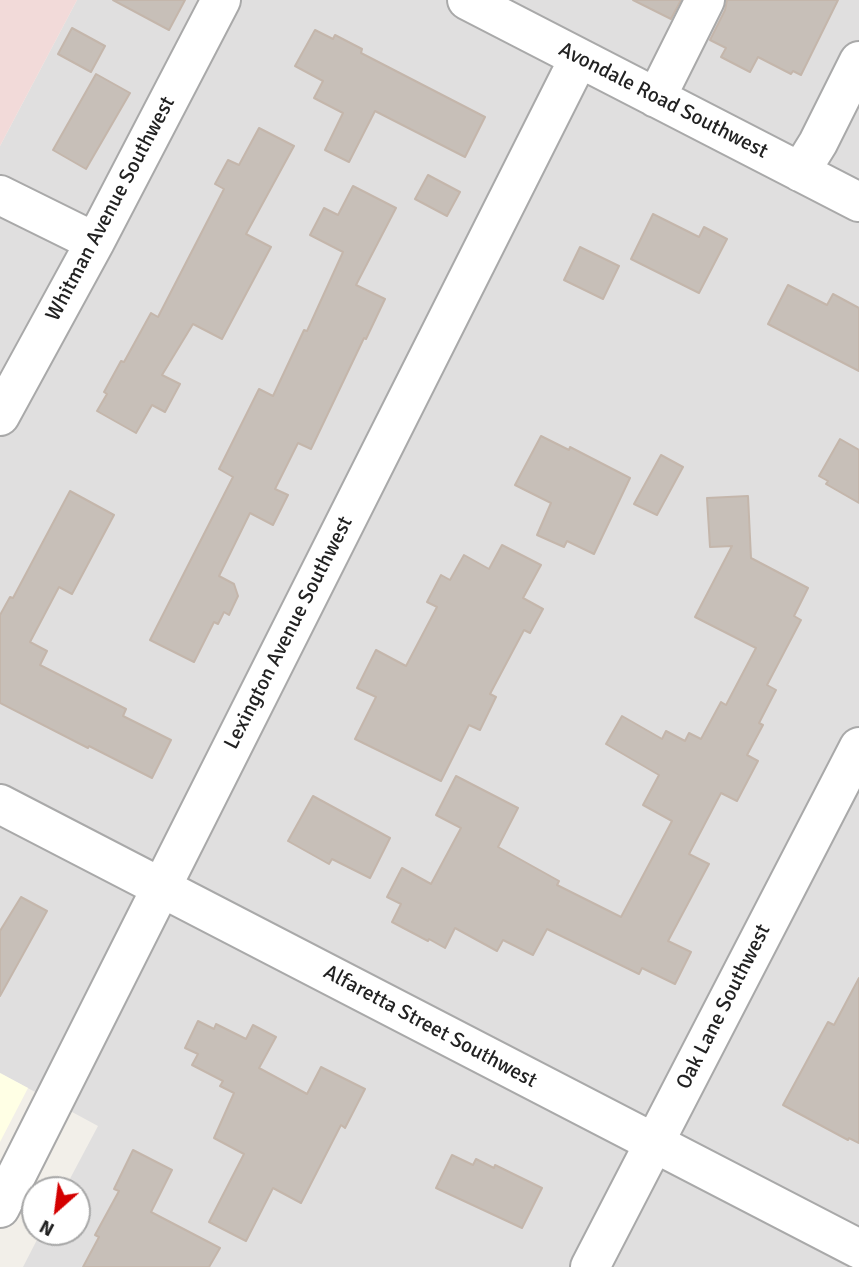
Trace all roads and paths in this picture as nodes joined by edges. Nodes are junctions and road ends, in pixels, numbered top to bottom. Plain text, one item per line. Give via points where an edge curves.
1 (221, 0) edge
2 (467, 0) edge
3 (705, 0) edge
4 (579, 58) junction
5 (859, 61) edge
6 (656, 98) junction
7 (800, 172) junction
8 (0, 195) edge
9 (859, 202) edge
10 (95, 242) junction
11 (0, 416) edge
12 (859, 747) edge
13 (0, 804) edge
14 (162, 887) junction
15 (653, 1143) junction
16 (0, 1208) edge
17 (859, 1249) edge
18 (590, 1267) edge

1 - 10 street, Whitman Avenue Southwest
2 - 4 street, Avondale Road Southwest
3 - 6 street
4 - 6 street, Avondale Road Southwest
4 - 14 street, Lexington Avenue Southwest
5 - 7 street
6 - 7 street, Avondale Road Southwest
7 - 9 street, Avondale Road Southwest
8 - 10 street
10 - 11 street, Whitman Avenue Southwest
12 - 15 street, Oak Lane Southwest
13 - 14 street, Alfaretta Street Southwest
14 - 15 street, Alfaretta Street Southwest
14 - 16 street, Lexington Avenue Southwest
15 - 17 street, Alfaretta Street Southwest
15 - 18 street, Oak Lane Southwest

